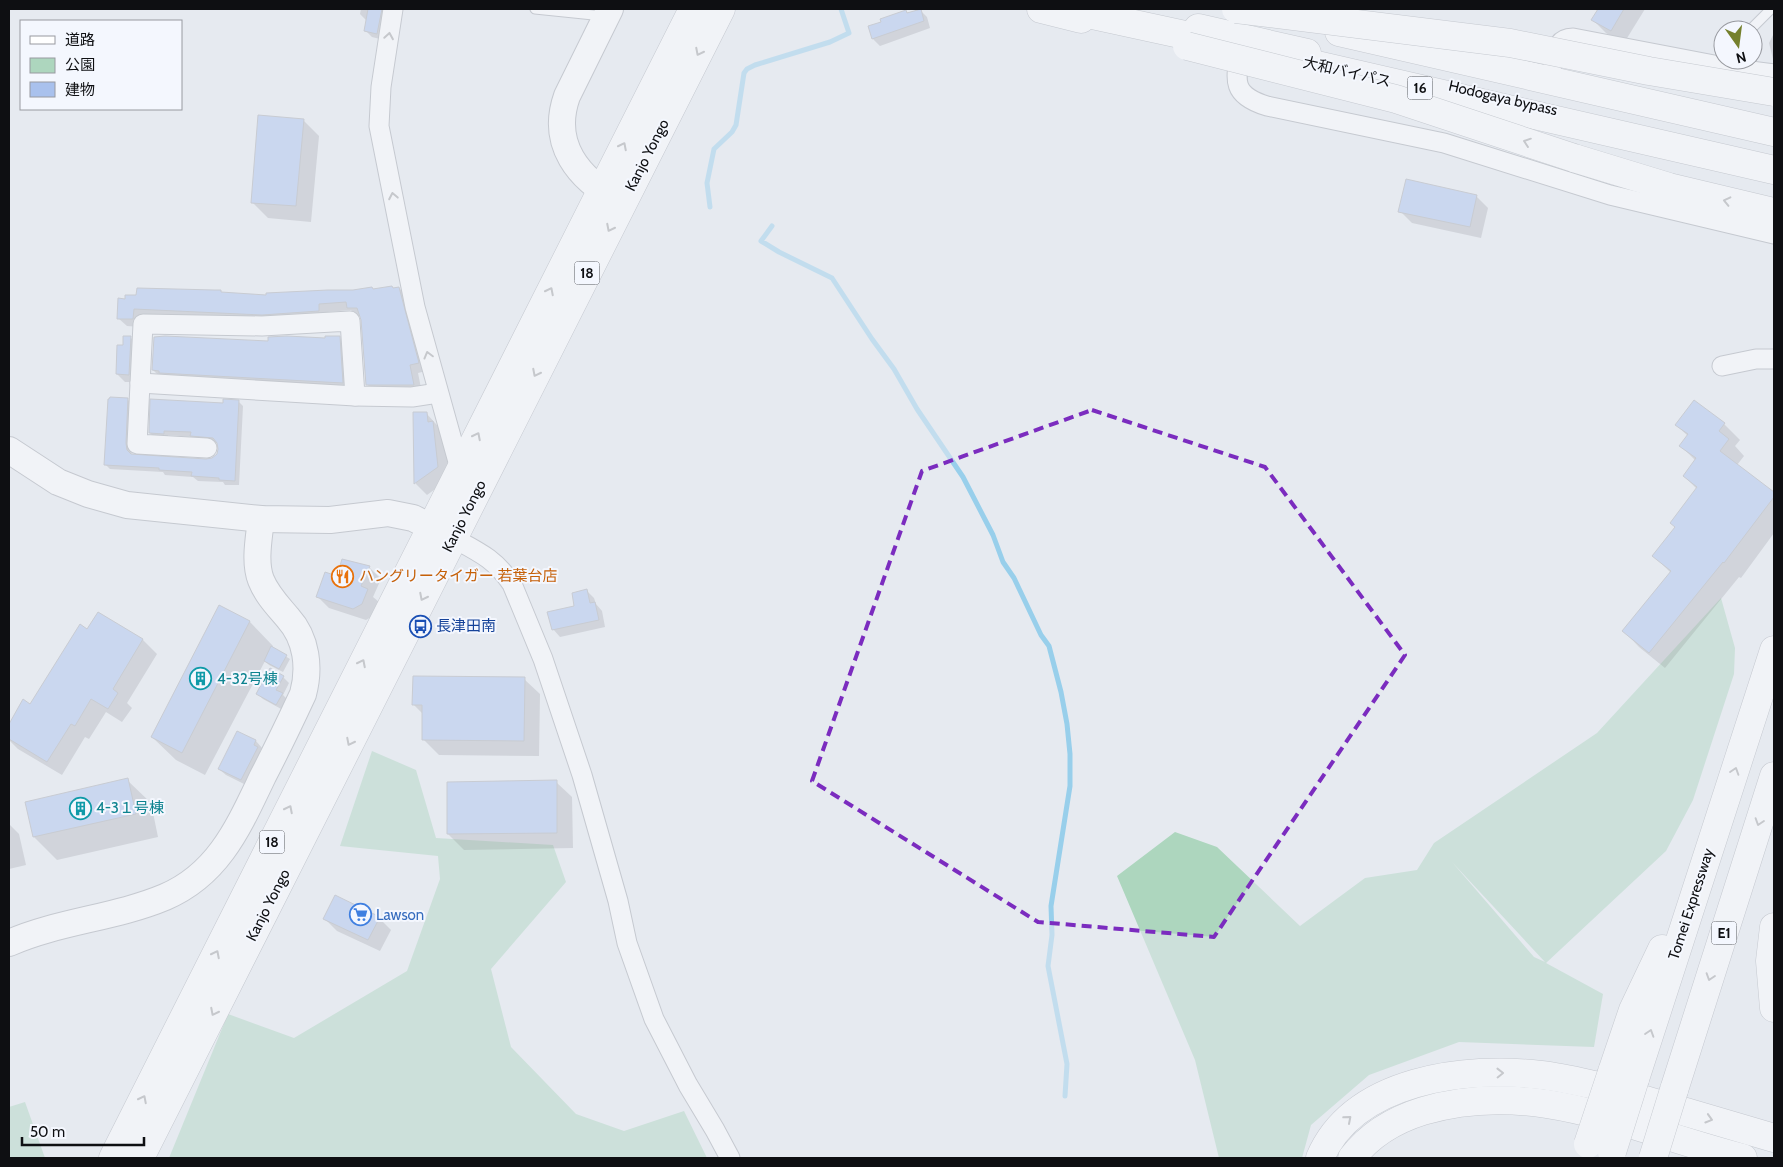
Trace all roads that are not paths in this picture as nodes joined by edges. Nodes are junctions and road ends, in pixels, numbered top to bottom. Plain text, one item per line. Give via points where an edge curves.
1 (393, 9) edge
2 (535, 9) edge
3 (693, 9) edge
4 (721, 9) edge
5 (1040, 9) edge
6 (1065, 9) edge
7 (1114, 9) edge
8 (1236, 9) edge
9 (1301, 9) edge
10 (1771, 9) edge
11 (608, 12) edge
12 (1760, 20) edge
13 (1241, 47) junction
14 (1713, 60) edge
15 (1553, 63) junction
16 (1759, 70) edge
17 (1774, 74) edge
18 (1774, 92) edge
19 (1517, 111) junction
20 (1774, 116) edge
21 (1774, 132) edge
22 (1774, 160) edge
23 (1774, 170) edge
24 (1774, 184) edge
25 (612, 197) junction
26 (1774, 212) edge
27 (1774, 234) edge
28 (1774, 358) edge
29 (1722, 366) dead end
30 (140, 383) junction
31 (438, 392) junction
32 (355, 396) junction
33 (207, 448) dead end
34 (9, 450) edge
35 (460, 470) junction
36 (261, 519) junction
37 (442, 532) junction
38 (1774, 650) edge
39 (1774, 776) edge
40 (1774, 927) edge
41 (9, 943) edge
42 (1774, 1008) edge
43 (1402, 1118) junction
44 (1774, 1138) edge
45 (1598, 1153) edge
46 (113, 1158) edge
47 (140, 1158) edge
48 (730, 1158) edge
49 (1320, 1158) edge
50 (1352, 1158) edge
51 (1653, 1158) edge
52 (1695, 1158) edge
53 (1743, 1158) edge

31 -> 1 street via 415,308 379,126 381,87
2 - 11 lane
25 -> 3 main road, Kanjo Yongo / 18
4 -> 25 main road, Kanjo Yongo / 18
26 -> 5 main road, bridge via 1669,187 1396,99
6 - 13 main road, 大和バイパス / 16
7 - 22 main road, Hodogaya bypass / 16
8 - 18 main road, bridge via 1510,43
8 - 21 main road, Hodogaya bypass, bridge
9 - 15 main road
10 - 12 lane
11 - 25 street via 567,96 561,122 572,160 587,178
13 - 19 main road, 大和バイパス / 16
13 - 27 street via 1236,76 1240,91 1252,101 1266,106 1444,143 1610,195
14 - 15 street via 1572,38 1559,43
15 - 20 main road
16 - 17 street
19 - 23 main road, 大和バイパス / 16
19 - 24 main road via 1618,146
35 -> 25 main road, Kanjo Yongo / 18
25 -> 37 main road, Kanjo Yongo / 18
28 - 29 street
30 - 32 street
30 - 32 street via 143,324 262,326 350,321
30 - 33 street via 137,444
31 - 32 street via 412,397
31 - 35 street
34 - 36 street via 58,482 88,494 127,504
35 - 37 main road, Kanjo Yongo / 18
36 - 37 street via 330,520 388,513 413,518
36 - 41 street via 257,563 260,579 301,638 307,678 303,694 239,826 223,852 188,886 126,910 42,931
46 -> 37 main road, Kanjo Yongo / 18
37 -> 47 main road, Kanjo Yongo / 18
37 - 48 street via 487,557 512,584 543,659 582,775 627,944 654,1019
45 -> 38 main road, Tomei Expressway, bridge via 1623,1076 1709,850
39 -> 51 main road, E1, bridge
40 - 42 main road via 1770,961
43 - 50 main road via 1379,1131
43 - 52 main road via 1474,1111 1509,1112 1582,1125
43 - 53 main road via 1470,1101 1509,1099 1556,1104
49 -> 44 main road via 1343,1124 1366,1104 1391,1091 1469,1074 1540,1074 1568,1079

